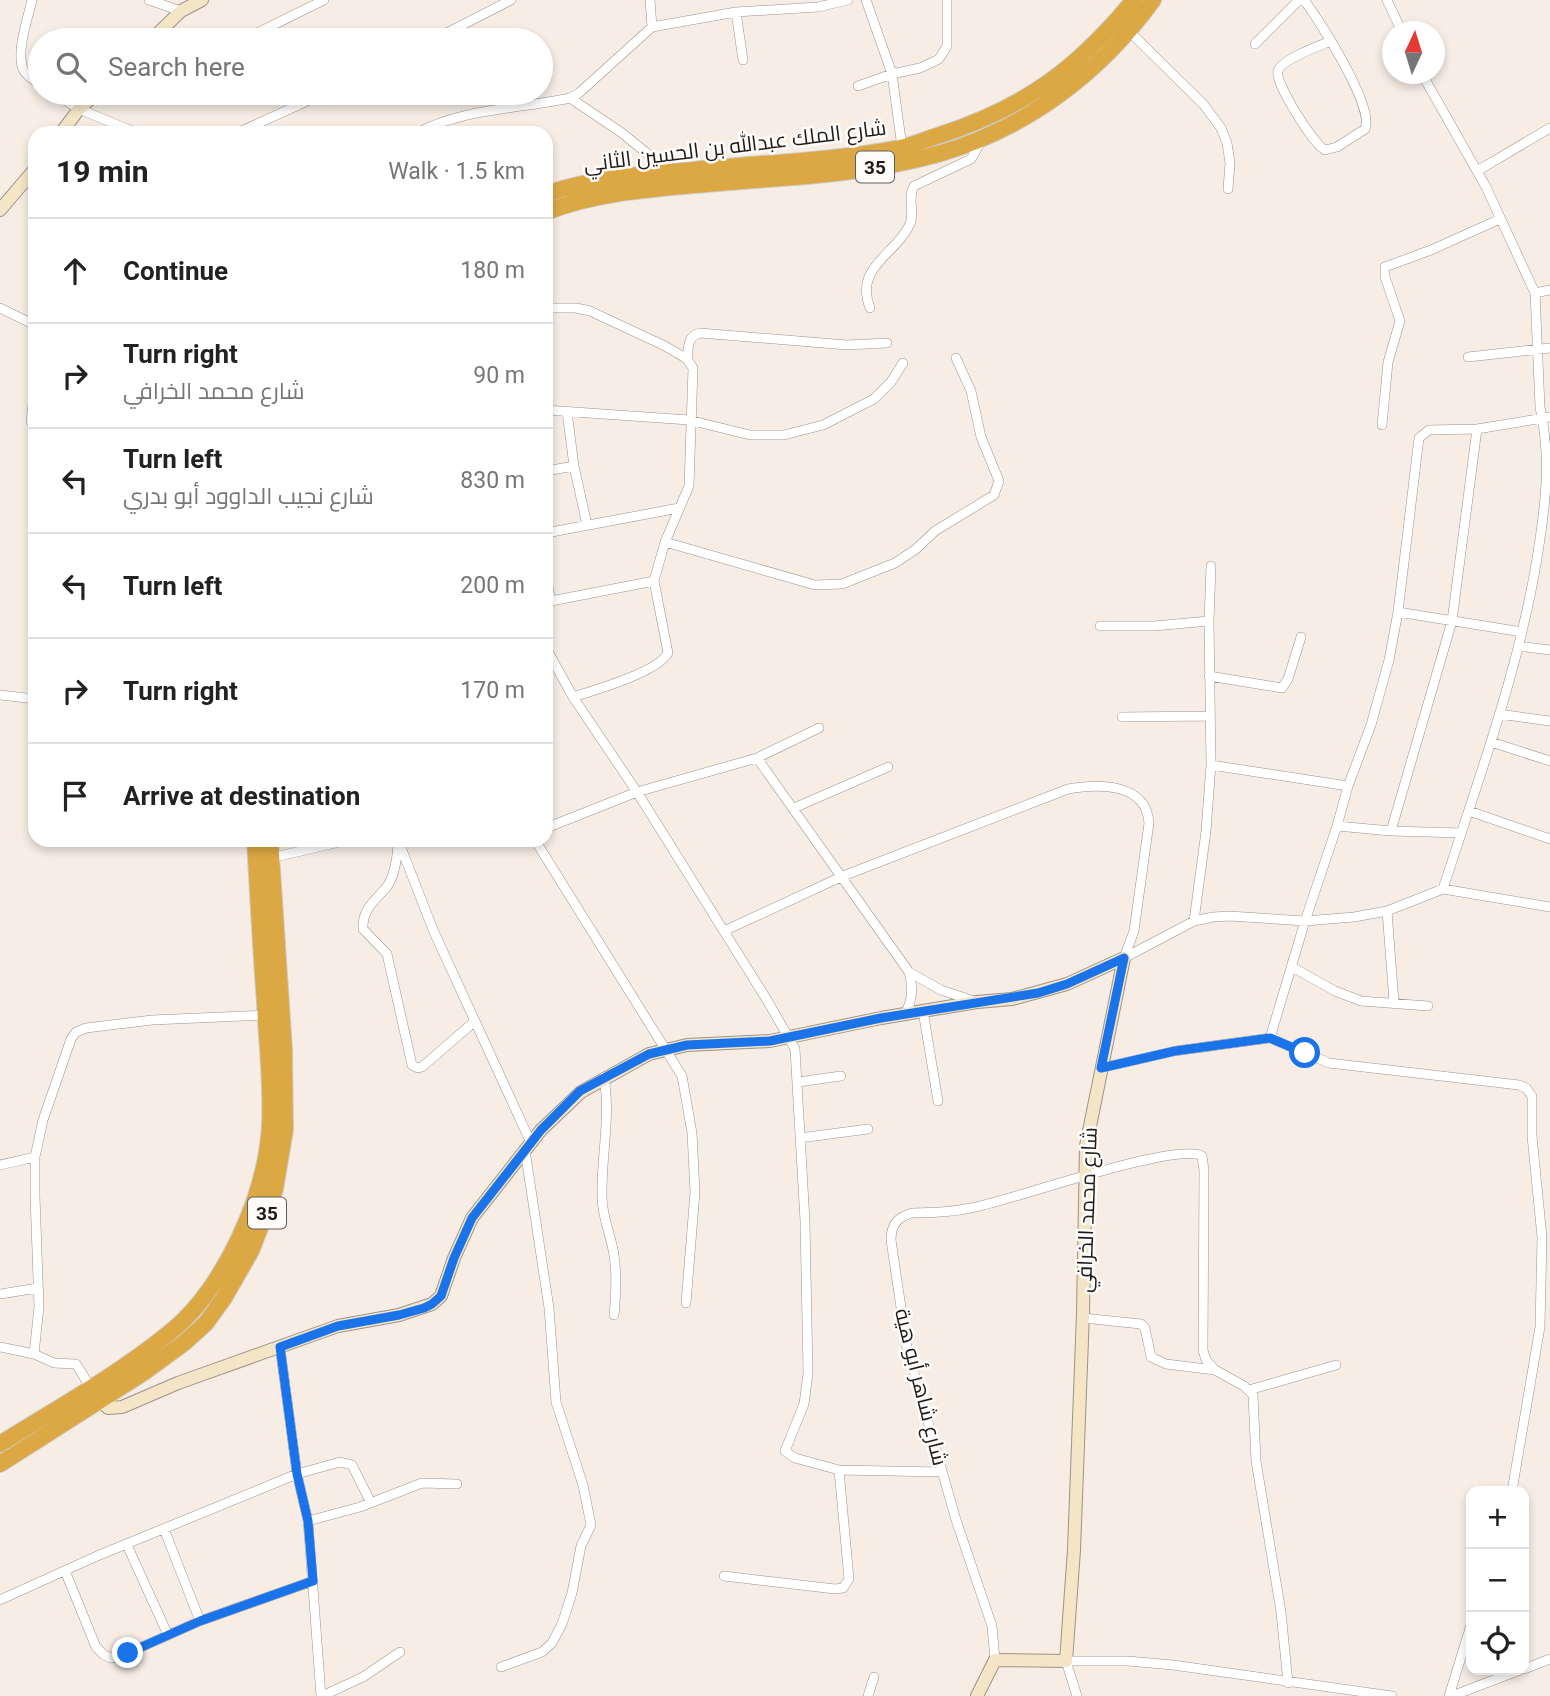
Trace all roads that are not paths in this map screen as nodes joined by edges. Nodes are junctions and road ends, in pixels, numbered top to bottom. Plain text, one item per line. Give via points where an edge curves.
1 (32, 0) edge
2 (149, 0) edge
3 (202, 0) edge
4 (511, 0) edge
5 (650, 0) edge
6 (848, 0) edge
7 (866, 0) edge
8 (947, 0) edge
9 (1134, 0) edge
10 (1153, 0) edge
11 (1301, 0) edge
12 (1387, 0) edge
13 (319, 1) edge
14 (181, 11) junction
15 (736, 12) junction
16 (1397, 21) edge
17 (652, 27) junction
18 (163, 28) edge
19 (266, 28) edge
20 (456, 28) edge
21 (1130, 32) junction
22 (1331, 41) junction
23 (1255, 44) dead end
24 (743, 60) dead end
25 (892, 74) junction
26 (28, 76) edge
27 (1428, 84) edge
28 (858, 86) dead end
29 (570, 99) junction
30 (553, 102) edge
31 (73, 105) edge
32 (84, 105) edge
33 (299, 105) edge
34 (531, 105) edge
35 (79, 109) junction
36 (66, 126) edge
37 (120, 126) edge
38 (252, 126) edge
39 (432, 126) edge
40 (1550, 128) edge
41 (983, 137) junction
42 (902, 147) junction
43 (1477, 171) junction
44 (670, 172) junction
45 (28, 177) edge
46 (1228, 189) dead end
47 (553, 192) edge
48 (0, 210) edge
49 (553, 210) edge
50 (1500, 219) junction
51 (1550, 290) edge
52 (1535, 293) junction
53 (0, 308) edge
54 (870, 308) dead end
55 (553, 309) edge
56 (28, 322) edge
57 (887, 343) dead end
58 (1550, 348) edge
59 (1539, 349) junction
60 (1468, 357) dead end
61 (956, 358) dead end
62 (687, 359) junction
63 (903, 363) dead end
64 (553, 411) edge
65 (567, 412) junction
66 (1547, 417) edge
67 (690, 420) junction
68 (1382, 425) dead end
69 (1477, 429) junction
70 (573, 466) junction
71 (553, 470) edge
72 (1550, 474) edge
73 (679, 508) junction
74 (587, 525) junction
75 (553, 532) edge
76 (665, 542) junction
77 (1211, 566) dead end
78 (654, 581) junction
79 (553, 601) edge
80 (1398, 612) junction
81 (1209, 621) junction
82 (1452, 621) junction
83 (1100, 626) dead end
84 (1522, 632) junction
85 (1301, 637) dead end
86 (1518, 646) junction
87 (1550, 650) edge
88 (553, 661) edge
89 (1209, 676) junction
90 (0, 695) edge
91 (573, 697) junction
92 (28, 698) edge
93 (1499, 714) junction
94 (1209, 716) junction
95 (1122, 717) dead end
96 (1550, 721) edge
97 (818, 728) dead end
98 (1491, 742) junction
99 (757, 758) junction
100 (1550, 761) edge
101 (1211, 765) junction
102 (888, 767) dead end
103 (1348, 786) junction
104 (637, 792) junction
105 (794, 808) junction
106 (1469, 811) junction
107 (553, 825) edge
108 (1337, 826) junction
109 (1391, 831) junction
110 (1461, 833) junction
111 (1550, 839) edge
112 (255, 847) edge
113 (270, 847) edge
114 (318, 847) edge
115 (398, 847) edge
116 (401, 847) edge
117 (540, 847) edge
118 (271, 858) junction
119 (843, 876) junction
120 (1443, 889) junction
121 (1549, 905) edge
122 (1387, 911) junction
123 (1194, 921) junction
124 (1305, 921) junction
125 (724, 931) junction
126 (1124, 958) junction
127 (1292, 967) junction
128 (909, 972) junction
129 (977, 1002) junction
130 (1394, 1002) junction
131 (1428, 1006) dead end
132 (923, 1011) junction
133 (905, 1014) junction
134 (265, 1015) junction
135 (474, 1021) junction
136 (790, 1038) junction
137 (1270, 1038) junction
138 (667, 1049) junction
139 (1101, 1068) junction
140 (841, 1076) dead end
141 (604, 1077) junction
142 (798, 1082) junction
143 (938, 1101) dead end
144 (868, 1129) dead end
145 (800, 1138) junction
146 (528, 1147) junction
147 (35, 1157) junction
148 (0, 1165) edge
149 (1084, 1176) junction
150 (38, 1289) junction
151 (0, 1294) edge
152 (686, 1303) dead end
153 (614, 1315) dead end
154 (1083, 1318) junction
155 (0, 1347) edge
156 (280, 1347) junction
157 (34, 1354) junction
158 (1336, 1365) dead end
159 (1215, 1370) junction
160 (1249, 1390) junction
161 (95, 1395) junction
162 (0, 1444) edge
163 (0, 1464) edge
164 (839, 1470) junction
165 (942, 1472) junction
166 (297, 1474) junction
167 (457, 1484) dead end
168 (1513, 1486) edge
169 (371, 1503) junction
170 (308, 1521) junction
171 (164, 1529) junction
172 (127, 1545) junction
173 (65, 1571) junction
174 (724, 1576) dead end
175 (313, 1581) junction
176 (0, 1600) edge
177 (200, 1621) junction
178 (168, 1636) junction
179 (1466, 1642) edge
180 (400, 1652) dead end
181 (1550, 1659) edge
182 (995, 1660) junction
183 (1066, 1661) junction
184 (1529, 1666) edge
185 (501, 1667) dead end
186 (1506, 1675) edge
187 (874, 1677) dead end
188 (1287, 1683) junction
189 (321, 1696) edge
190 (868, 1696) edge
191 (977, 1696) edge
192 (1077, 1696) edge
193 (1392, 1696) edge
194 (1450, 1696) edge

1 - 26 street via 23,40 22,67
2 - 14 street
3 - 14 street
4 - 20 street
5 - 17 street
6 - 15 street via 818,7
7 - 25 street
8 - 25 street via 944,53 932,63
9 - 42 highway, شارع الملك عبدالله بن الحسين الثاني / 35 via 1107,33 1028,96 994,116
10 - 21 highway, شارع الملك عبدالله بن الحسين الثاني / 35
11 - 22 street
11 - 23 street
12 - 16 street
13 - 19 street
14 - 18 street
15 - 17 street
15 - 24 street
17 - 29 street
21 - 41 highway, شارع الملك عبدالله بن الحسين الثاني / 35 via 1073,86
21 - 46 street via 1221,128 1230,163
22 - 22 street via 1293,58 1277,72 1280,85 1315,142 1325,150 1337,147 1367,125 1362,101
25 - 28 street
25 - 42 street
27 - 43 street
29 - 30 street
29 - 44 street
31 - 35 street
32 - 35 street
33 - 38 street
34 - 39 street via 466,115
35 - 36 street
35 - 37 street
40 - 43 street
41 - 49 highway, شارع الملك عبدالله بن الحسين الثاني / 35 via 939,153 853,171 644,190
41 - 54 street via 971,159 914,186 911,222 866,282
42 - 44 highway, شارع الملك عبدالله بن الحسين الثاني / 35
43 - 50 street
44 - 47 highway, شارع الملك عبدالله بن الحسين الثاني / 35
45 - 48 street
50 - 52 street
50 - 68 street via 1385,267 1400,321 1388,362
51 - 52 street
52 - 59 street
53 - 56 street
55 - 62 street via 590,311
57 - 62 street via 846,345 700,332 690,339
58 - 59 street
59 - 60 street
59 - 66 street via 1541,407
61 - 76 street via 971,391 998,488 895,564 842,584 815,584
62 - 67 street via 694,373
63 - 67 street via 874,399 811,430 750,435
64 - 65 street
65 - 67 street
65 - 70 street
66 - 69 street
66 - 72 street
67 - 73 street via 690,477
69 - 80 street via 1429,430 1419,438
69 - 82 street
70 - 71 street
70 - 74 street
72 - 84 street
73 - 74 street
73 - 76 street
74 - 75 street
76 - 78 street
77 - 81 street
78 - 79 street
78 - 91 street via 668,648 665,658 625,679
80 - 82 street
80 - 103 street via 1381,692
81 - 83 street
81 - 89 street
82 - 84 street
82 - 109 street
84 - 86 street
85 - 89 street via 1282,688
86 - 87 street
86 - 93 street
88 - 91 street
89 - 94 street
90 - 92 street
91 - 104 street
93 - 96 street
93 - 98 street
94 - 95 street
94 - 101 street
97 - 99 street
98 - 100 street
98 - 106 street
99 - 104 street
99 - 105 street
101 - 103 street
101 - 123 street
102 - 105 street
103 - 108 street
104 - 107 street
104 - 125 street
105 - 119 street
106 - 110 street
106 - 111 street
108 - 109 street
108 - 124 street
109 - 110 street
110 - 120 street
112 - 134 highway, 35
113 - 118 highway, 35
114 - 118 street
115 - 135 street via 391,880 373,899 363,929 387,954 412,1065 422,1067
116 - 135 street
117 - 138 street
118 - 161 highway, 35 via 286,1110 275,1189 242,1269 206,1323 184,1343
119 - 125 street, شارع محمد الخرافي
119 - 126 street, شارع محمد الخرافي via 1068,789 1089,786 1127,791 1148,811 1149,823 1134,931
119 - 128 street
120 - 121 street
120 - 122 street
122 - 124 street
122 - 130 street
123 - 124 street via 1229,916
123 - 126 street
124 - 127 street
125 - 136 street
126 - 129 street via 1038,993
126 - 139 street, شارع محمد الخرافي
127 - 130 street via 1361,1001
127 - 137 street
128 - 129 street via 941,990
128 - 133 street via 913,987
129 - 132 street
130 - 131 street
132 - 133 street
132 - 143 street
133 - 136 street
134 - 147 street via 152,1020 76,1032 43,1120
134 - 161 highway, 35 via 270,1128 259,1190 248,1220 223,1269 189,1314
135 - 146 street
136 - 138 street
136 - 142 street
137 - 139 street via 1175,1051
137 - 168 street via 1329,1062 1519,1085 1532,1096 1542,1237 1540,1327
138 - 141 street
138 - 152 street via 682,1076 692,1133 695,1213
139 - 149 street, شارع محمد الخرافي
140 - 142 street
141 - 146 street via 573,1098
141 - 153 street via 607,1119 602,1193 614,1254
142 - 145 street
144 - 145 street
145 - 164 street via 808,1380 804,1404 785,1451
146 - 156 street via 472,1218 441,1296 432,1304 338,1326
146 - 185 street via 549,1308 555,1402 583,1485 591,1525 581,1546 562,1624 552,1643 542,1652
147 - 148 street
147 - 150 street
149 - 154 street, شارع محمد الخرافي
149 - 159 street, شارع شاهر أبو هية via 1185,1153 1202,1156 1203,1350
149 - 165 street, شارع شاهر أبو هية via 972,1208 903,1215 893,1226 891,1240 907,1348
150 - 151 street
150 - 157 street
154 - 159 street via 1141,1324 1152,1357 1166,1364
154 - 183 street, شارع محمد الخرافي
155 - 157 street
156 - 161 street via 122,1407 108,1408
156 - 166 street
157 - 161 street via 54,1363 76,1364
158 - 160 street
159 - 160 street
160 - 188 street
161 - 162 highway, 35
161 - 163 highway, 35
164 - 165 street
164 - 174 street via 846,1586 835,1589
165 - 182 street, شارع شاهر أبو هية via 992,1626
166 - 169 street via 349,1463
166 - 170 street
166 - 171 street
167 - 169 street via 422,1483
169 - 170 street
170 - 175 street
171 - 172 street
171 - 177 street
172 - 173 street
172 - 178 street
173 - 176 street
173 - 178 street via 96,1647 104,1655 119,1657
175 - 177 street
175 - 189 street
177 - 178 street
179 - 194 street
180 - 189 street
181 - 184 street
182 - 183 street
182 - 191 street
183 - 188 street via 1139,1662
183 - 192 street, شارع محمد الخرافي
186 - 194 street
187 - 190 street
188 - 193 street

